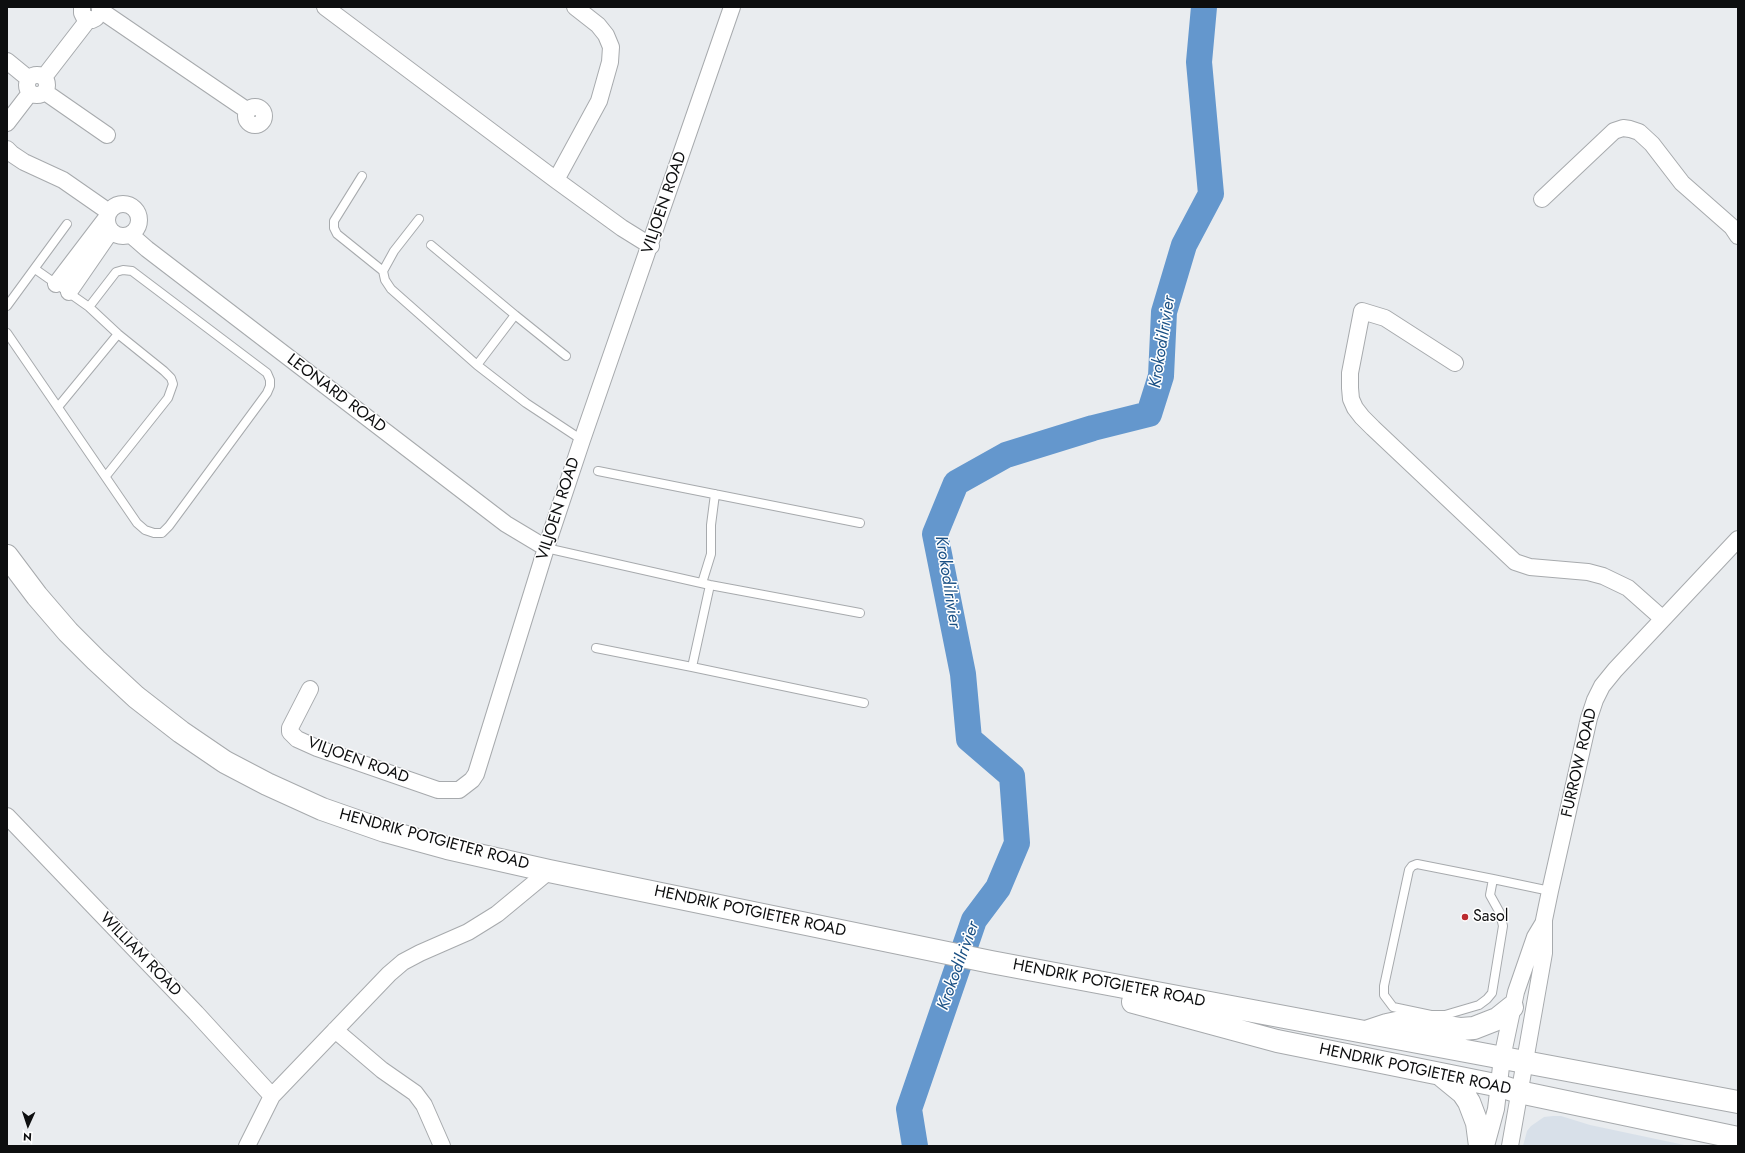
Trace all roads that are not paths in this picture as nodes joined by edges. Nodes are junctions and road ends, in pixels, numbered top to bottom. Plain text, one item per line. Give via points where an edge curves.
1 (325, 7) edge
2 (575, 7) edge
3 (732, 7) edge
4 (92, 11) edge
5 (7, 62) edge
6 (37, 85) junction
7 (248, 111) dead end
8 (7, 123) edge
9 (107, 135) dead end
10 (7, 149) edge
11 (362, 176) dead end
12 (556, 180) junction
13 (1542, 199) dead end
14 (419, 219) dead end
15 (109, 220) junction
16 (67, 224) dead end
17 (131, 235) junction
18 (1738, 236) edge
19 (431, 245) dead end
20 (651, 246) junction
21 (35, 269) junction
22 (383, 272) junction
23 (63, 288) junction
24 (7, 306) edge
25 (89, 307) junction
26 (515, 315) junction
27 (7, 333) edge
28 (118, 334) junction
29 (566, 356) dead end
30 (1455, 363) dead end
31 (477, 365) junction
32 (58, 407) junction
33 (582, 440) junction
34 (598, 471) dead end
35 (106, 476) junction
36 (716, 494) junction
37 (860, 523) dead end
38 (1738, 539) edge
39 (546, 548) junction
40 (7, 556) edge
41 (706, 584) junction
42 (860, 613) dead end
43 (1662, 619) junction
44 (596, 648) dead end
45 (692, 667) junction
46 (310, 689) dead end
47 (864, 703) dead end
48 (7, 816) edge
49 (549, 871) junction
50 (1493, 879) junction
51 (1550, 891) junction
52 (1544, 920) junction
53 (998, 963) junction
54 (1512, 1007) junction
55 (335, 1030) junction
56 (1366, 1032) junction
57 (1502, 1058) junction
58 (1524, 1062) junction
59 (1439, 1073) junction
60 (1510, 1089) junction
61 (272, 1096) junction
62 (1738, 1102) edge
63 (1738, 1138) edge
64 (247, 1146) edge
65 (442, 1146) edge
66 (1480, 1146) edge
67 (1486, 1146) edge
68 (1510, 1146) edge

1 - 12 street
2 - 12 street via 598,25 606,35 611,47 610,62 599,101
3 - 20 street, VILJOEN ROAD
4 - 6 street
4 - 7 street
5 - 6 street
6 - 8 street
6 - 9 street
10 - 15 street via 29,165 50,172 63,180
11 - 22 lane via 334,221 334,228 337,234
12 - 20 street
13 - 18 street via 1614,131 1630,129 1639,132 1652,144 1682,183 1732,227
14 - 22 lane via 394,250
15 - 17 street via 120,236
15 - 17 street via 112,208 122,203 133,206 140,221
15 - 23 street
16 - 21 lane
17 - 39 street, LEONARD ROAD via 506,524
19 - 26 lane
20 - 33 street, VILJOEN ROAD
21 - 23 lane
21 - 24 lane
22 - 31 lane via 391,289
23 - 25 lane
25 - 28 lane
25 - 35 lane via 116,272 132,271 267,373 270,380 267,393 162,532 145,530 137,523
26 - 29 lane
26 - 31 lane
27 - 32 lane
28 - 32 lane
28 - 35 lane via 164,371 173,384 168,398
30 - 43 street via 1384,318 1362,311 1350,373 1351,399 1362,417 1373,428 1515,562 1530,567 1588,572 1603,576 1628,588
31 - 33 lane via 526,403
32 - 35 lane
33 - 39 street, VILJOEN ROAD
34 - 36 lane
36 - 37 lane
36 - 41 lane via 711,525 712,554
38 - 43 street, FURROW ROAD
39 - 41 lane
39 - 46 street, VILJOEN ROAD via 476,774 463,788 438,790 297,739 290,732 290,728
40 - 49 main road, HENDRIK POTGIETER ROAD via 37,596 96,660 136,697 225,762 322,809 447,848
41 - 42 lane
41 - 45 lane
43 - 51 street, FURROW ROAD via 1615,670 1595,700
44 - 45 lane
45 - 47 lane
48 - 61 street, WILLIAM ROAD
49 - 53 main road, HENDRIK POTGIETER ROAD
49 - 55 street via 496,914 468,932 403,962 388,974
50 - 50 lane via 1417,864 1412,866 1409,870 1384,986 1384,995 1393,1007 1431,1015 1446,1015 1479,1005 1492,993 1503,926 1500,913 1490,895
50 - 51 lane
51 - 52 street, FURROW ROAD
52 - 54 street, FURROW ROAD via 1531,948
52 - 58 street, FURROW ROAD via 1544,953
53 - 56 main road, HENDRIK POTGIETER ROAD
53 - 59 main road, HENDRIK POTGIETER ROAD via 1277,1042
54 - 56 main road via 1497,1018 1474,1028 1461,1029 1401,1022
54 - 57 street, FURROW ROAD
55 - 61 street
55 - 65 street via 382,1070 415,1093 424,1105
56 - 57 main road, HENDRIK POTGIETER ROAD
57 - 58 main road, HENDRIK POTGIETER ROAD
57 - 60 street, FURROW ROAD
58 - 60 street, FURROW ROAD
58 - 62 main road, HENDRIK POTGIETER ROAD
59 - 60 main road, HENDRIK POTGIETER ROAD
59 - 66 main road via 1463,1093 1469,1102 1477,1123
60 - 63 main road, HENDRIK POTGIETER ROAD
60 - 67 street via 1496,1109
60 - 68 street
61 - 64 street

